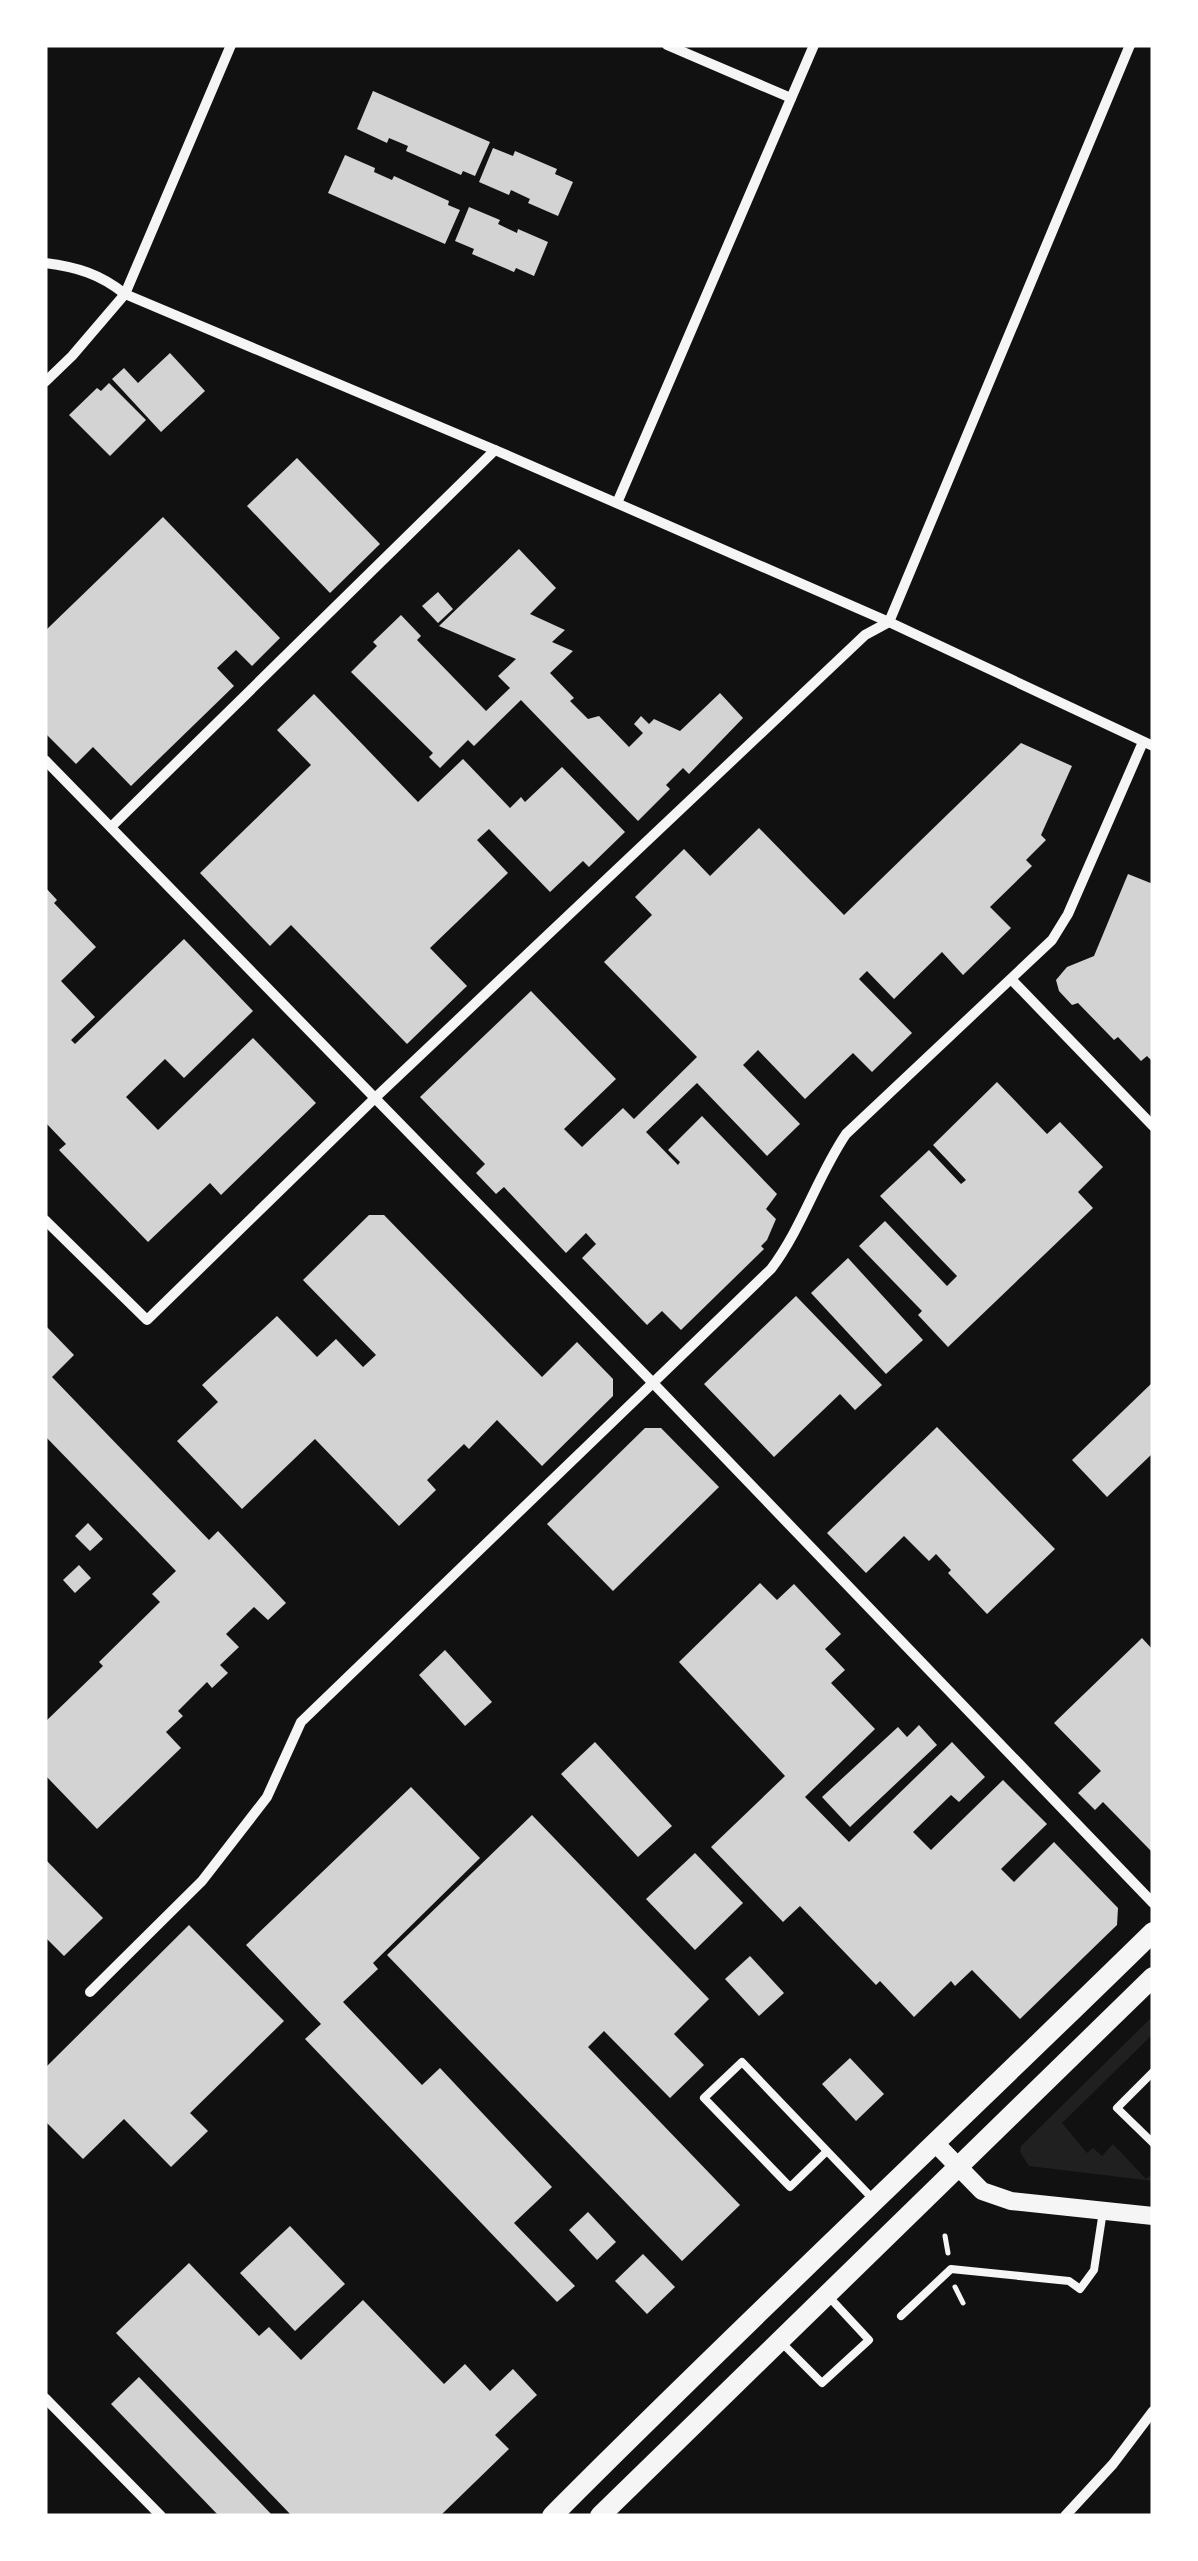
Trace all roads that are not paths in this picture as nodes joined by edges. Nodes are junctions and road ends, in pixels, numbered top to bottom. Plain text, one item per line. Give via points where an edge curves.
1 (230, 45) edge
2 (668, 45) edge
3 (814, 45) edge
4 (1130, 45) edge
5 (791, 98) junction
6 (45, 263) edge
7 (124, 294) junction
8 (45, 382) edge
9 (495, 450) junction
10 (617, 503) junction
11 (889, 622) junction
12 (1148, 744) edge
13 (45, 760) edge
14 (111, 827) junction
15 (1012, 980) junction
16 (376, 1098) junction
17 (1153, 1126) edge
18 (45, 1220) edge
19 (654, 1384) junction
20 (1153, 1903) edge
21 (1153, 1932) edge
22 (1153, 1977) edge
23 (90, 1992) dead end
24 (1151, 2078) edge
25 (1153, 2143) edge
26 (936, 2144) junction
27 (827, 2151) junction
28 (958, 2168) junction
29 (876, 2203) junction
30 (1103, 2211) junction
31 (1153, 2216) edge
32 (826, 2294) junction
33 (901, 2316) dead end
34 (780, 2340) junction
35 (45, 2398) edge
36 (1153, 2411) edge
37 (161, 2516) edge
38 (552, 2516) edge
39 (600, 2516) edge
40 (1065, 2516) edge

1 - 7 street
2 - 5 street
3 - 5 street
4 - 11 street
5 - 10 street
6 - 7 street via 77,267
7 - 8 street
7 - 9 street
9 - 10 street
9 - 14 street
10 - 11 street
11 - 12 street
11 - 16 street via 864,635
12 - 15 street via 1068,914
13 - 14 street
14 - 16 street
15 - 17 street
15 - 19 street via 846,1134 787,1249
16 - 18 street via 147,1320
16 - 19 street
19 - 20 street
19 - 23 street via 301,1722 267,1798 213,1867
21 - 26 main road
22 - 28 main road
24 - 25 lane via 1117,2108
26 - 28 street
26 - 29 main road
27 - 27 lane via 742,2062 704,2098 790,2187
27 - 29 lane
28 - 30 street via 982,2191 1012,2202
28 - 32 main road
29 - 38 main road
30 - 31 street
30 - 33 lane via 1094,2270 1080,2290 1069,2282 951,2269
32 - 34 main road
32 - 34 lane via 869,2340 822,2383
34 - 39 main road
35 - 37 street
36 - 40 street

